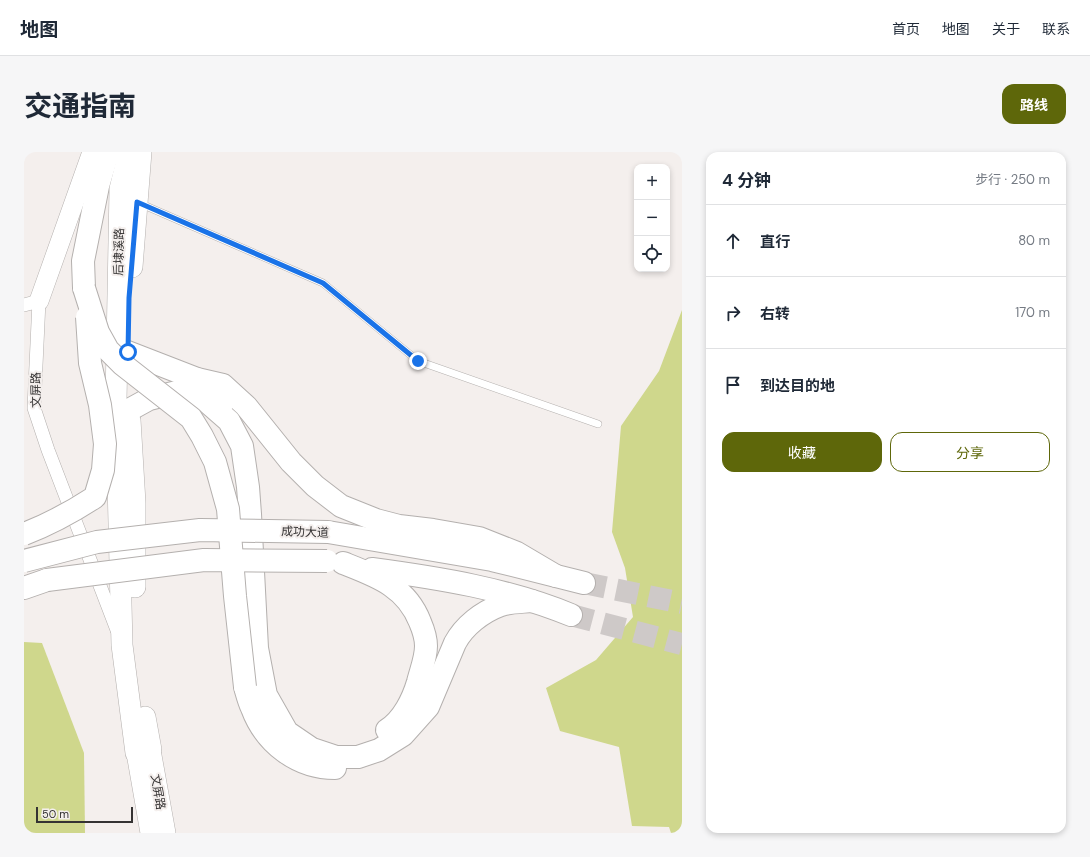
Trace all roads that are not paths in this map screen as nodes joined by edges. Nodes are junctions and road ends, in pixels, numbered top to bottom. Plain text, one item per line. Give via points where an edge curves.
1 (92, 152) edge
2 (108, 152) edge
3 (129, 152) edge
4 (141, 152) edge
5 (137, 202) junction
6 (84, 288) junction
7 (32, 303) edge
8 (123, 350) junction
9 (197, 379) junction
10 (122, 406) junction
11 (598, 424) dead end
12 (24, 534) edge
13 (24, 561) edge
14 (335, 562) junction
15 (556, 576) junction
16 (584, 583) tunnel mouth
17 (24, 588) edge
18 (532, 600) junction
19 (571, 615) tunnel mouth
20 (122, 645) junction
21 (435, 692) junction
22 (144, 751) junction
23 (150, 833) edge
24 (166, 833) edge

1 - 7 main road, 文屏路
2 - 6 highway via 98,186 83,261
3 - 8 main road, 后埭溪路 via 120,189
4 - 5 main road
5 - 8 main road
5 - 11 lane via 323,283 418,361
6 - 12 highway, bridge via 90,363 100,405 105,444 103,470 95,497 47,525
6 - 21 highway, bridge via 98,332 108,350 191,418 215,462 228,509 246,687 251,708 266,735 294,758 306,763 323,768 343,769 367,766 389,756 417,735 431,715
7 - 20 street, 文屏路 via 34,408
8 - 9 highway
8 - 10 main road
9 - 14 highway via 227,410 247,441 258,495 270,685 290,721 322,744 341,747 359,744 393,726 406,710 416,688 426,646 424,631 416,610 405,596 374,575
9 - 15 highway via 223,385 246,406 291,462 315,486 341,506 399,526 479,538 517,553
10 - 20 main road
10 - 21 highway via 177,392 205,400 229,421 242,446 248,487 257,648 266,695 287,732 312,749 336,757 358,757 379,750 403,735 428,707
10 - 22 main road via 135,503 135,662
13 - 15 highway, 成功大道, bridge via 97,542 200,530 328,532 492,560
14 - 17 highway, bridge via 204,560 47,580
14 - 18 highway via 471,585
15 - 16 highway, 成功大道
18 - 19 highway
18 - 21 highway via 501,605 479,616 466,628 455,643
20 - 22 main road
22 - 23 main road, 文屏路
22 - 24 main road, 文屏路

